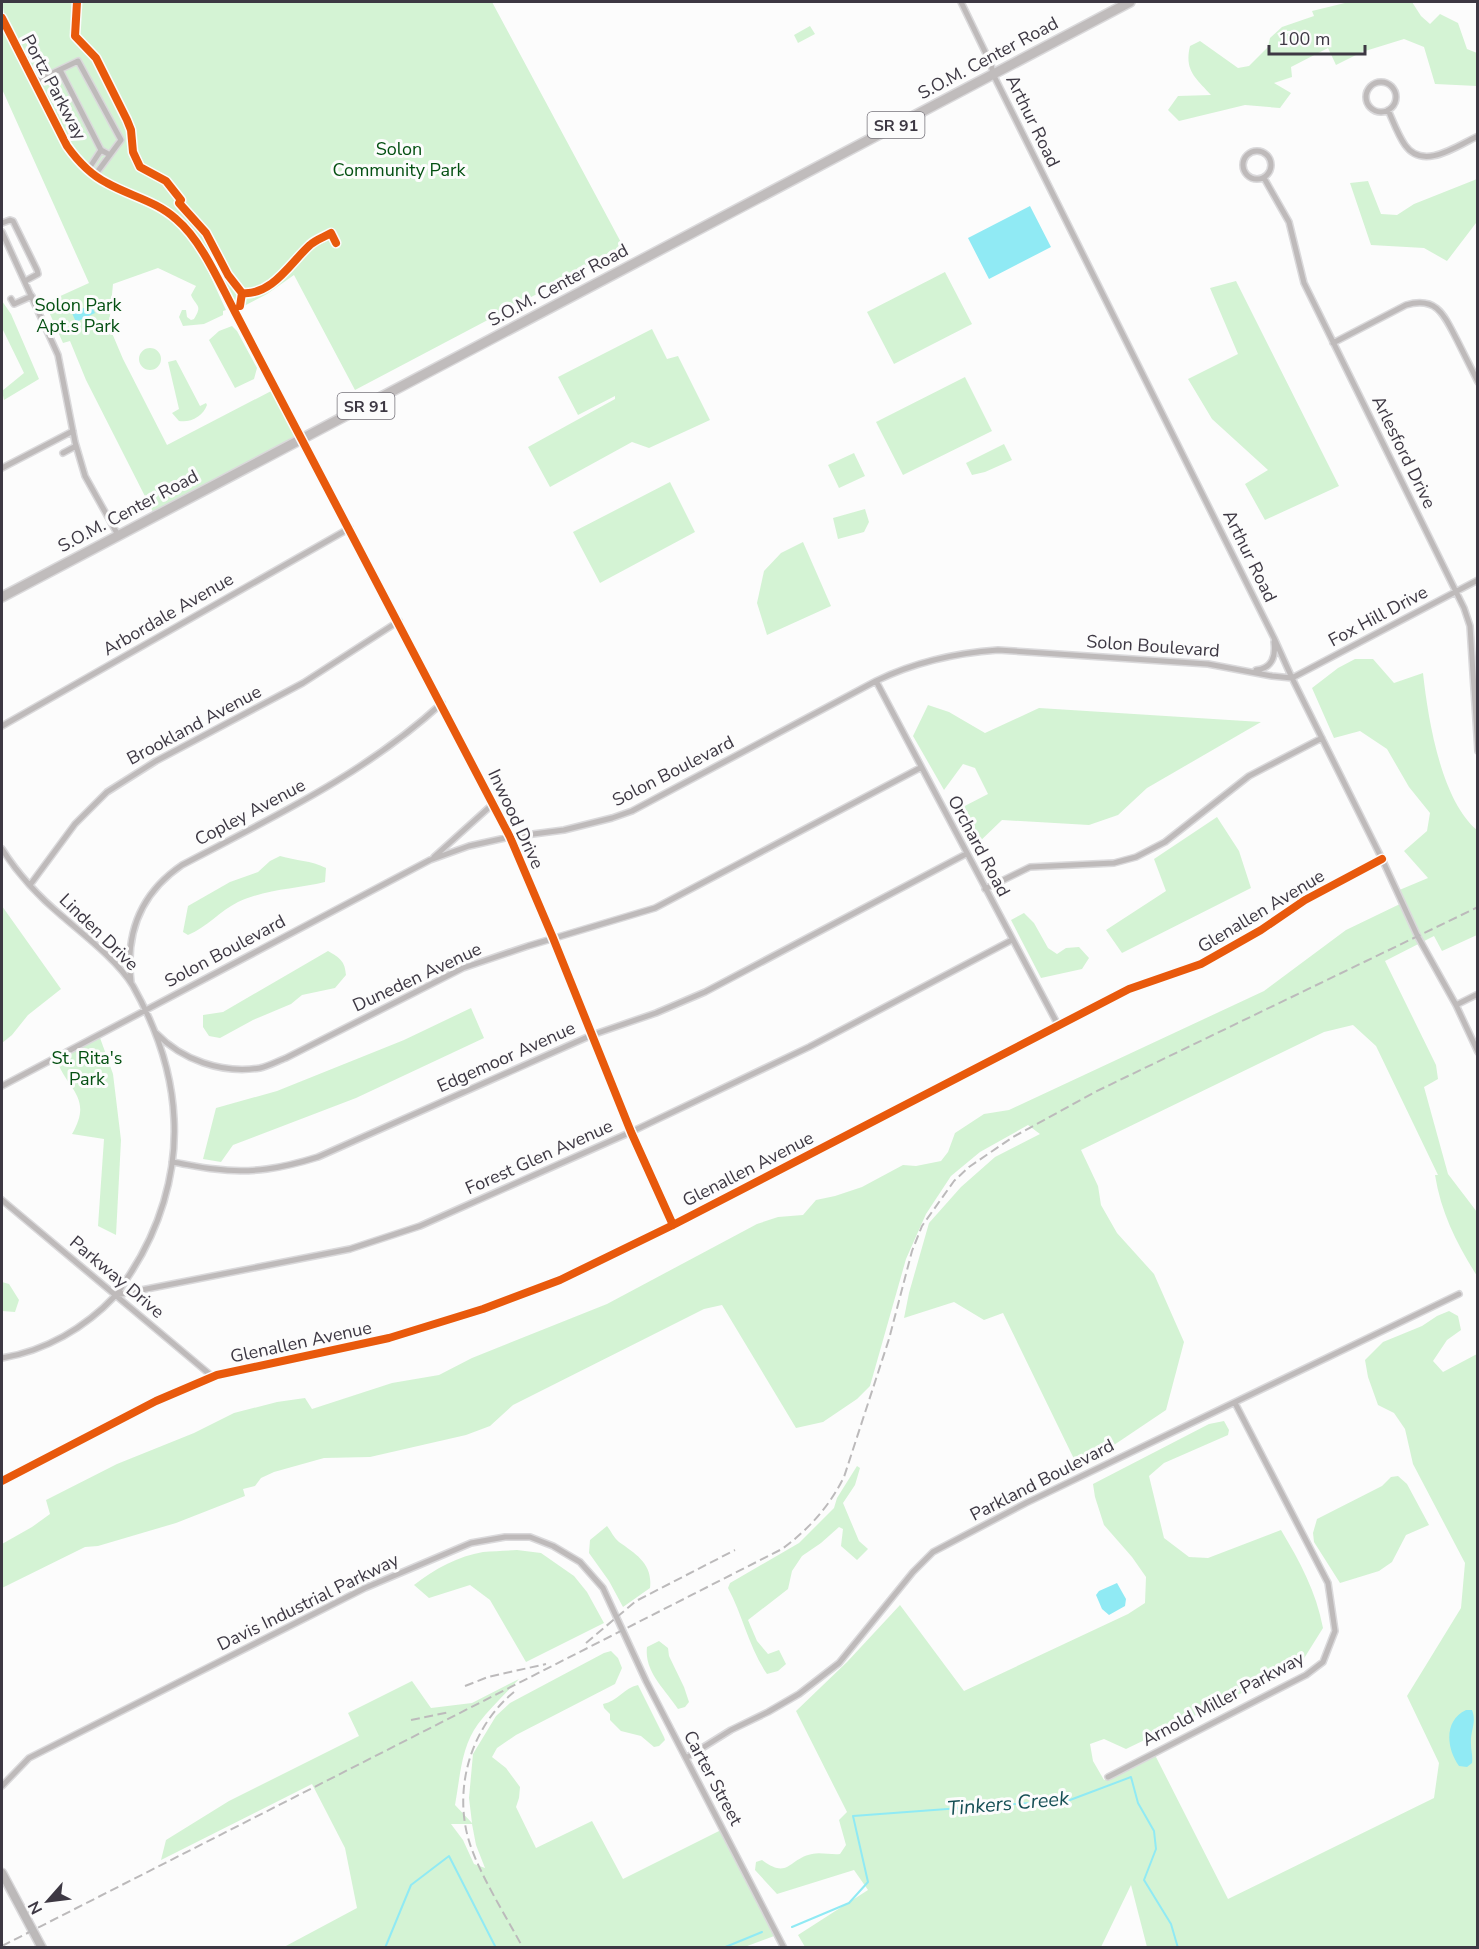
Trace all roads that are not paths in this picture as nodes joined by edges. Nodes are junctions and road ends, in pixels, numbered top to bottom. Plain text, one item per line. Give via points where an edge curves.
1 (961, 2) edge
2 (1130, 2) edge
3 (2, 18) edge
4 (60, 70) junction
5 (993, 74) junction
6 (34, 82) junction
7 (1388, 110) junction
8 (1478, 136) edge
9 (101, 150) junction
10 (110, 155) junction
11 (88, 170) junction
12 (95, 175) junction
13 (1264, 178) junction
14 (2, 223) edge
15 (2, 232) edge
16 (25, 281) junction
17 (32, 296) junction
18 (11, 299) dead end
19 (1333, 343) junction
20 (1478, 382) edge
21 (73, 431) junction
22 (302, 440) junction
23 (76, 446) junction
24 (63, 453) dead end
25 (2, 468) edge
26 (350, 528) junction
27 (118, 535) junction
28 (1478, 580) edge
29 (1456, 591) junction
30 (2, 597) edge
31 (399, 621) junction
32 (1274, 638) junction
33 (1251, 671) junction
34 (1292, 678) junction
35 (876, 681) junction
36 (442, 703) junction
37 (2, 726) edge
38 (1322, 738) junction
39 (1478, 751) edge
40 (920, 768) junction
41 (494, 803) junction
42 (510, 837) junction
43 (2, 849) edge
44 (966, 854) junction
45 (1382, 859) junction
46 (430, 860) junction
47 (30, 885) junction
48 (985, 889) junction
49 (554, 938) junction
50 (1012, 940) junction
51 (131, 983) junction
52 (1478, 994) edge
53 (1456, 1005) junction
54 (146, 1010) junction
55 (1058, 1025) junction
56 (156, 1033) junction
57 (592, 1035) junction
58 (1478, 1052) edge
59 (2, 1086) edge
60 (631, 1132) junction
61 (172, 1162) junction
62 (2, 1200) edge
63 (673, 1225) junction
64 (1459, 1294) dead end
65 (116, 1295) junction
66 (2, 1358) edge
67 (213, 1377) junction
68 (1235, 1403) junction
69 (2, 1481) edge
70 (618, 1621) joint
71 (686, 1758) junction
72 (1108, 1777) dead end
73 (2, 1786) edge
74 (2, 1873) edge
75 (42, 1947) edge
76 (783, 1947) edge

1 - 5 street, Arthur Road
2 - 5 main road, S.O.M. Center Road / SR 91
3 - 6 street, Portz Parkway
4 - 6 street
4 - 9 street
4 - 10 street via 78,61 120,140
5 - 22 main road, S.O.M. Center Road / SR 91
5 - 32 street, Arthur Road
6 - 11 street, Portz Parkway via 67,146
7 - 7 street via 1378,112 1368,103 1367,94 1376,83 1386,83 1393,89 1396,99
7 - 8 street via 1405,146 1426,158
9 - 10 street
9 - 11 street
10 - 12 street
11 - 12 street, Portz Parkway
12 - 22 street, Portz Parkway via 163,209 189,232
13 - 13 street, Arlesford Drive via 1256,180 1245,173 1244,161 1249,153 1262,152 1269,158 1272,166
13 - 19 street, Arlesford Drive via 1286,215 1300,275
14 - 16 street via 13,221 37,270 36,275
15 - 16 street
16 - 17 street
17 - 18 street via 14,304
17 - 21 street via 58,355
19 - 20 street via 1406,305 1431,305 1443,313
19 - 29 street, Arlesford Drive
21 - 23 street
21 - 25 street
22 - 26 street, Inwood Drive
22 - 27 main road, S.O.M. Center Road / SR 91
23 - 24 street
23 - 27 street via 85,476
26 - 31 street, Inwood Drive
26 - 37 street, Arbordale Avenue
27 - 30 main road, S.O.M. Center Road / SR 91
28 - 29 street, Fox Hill Drive
29 - 34 street, Fox Hill Drive
29 - 39 street, Arlesford Drive via 1470,626
31 - 36 street, Inwood Drive
31 - 47 street, Brookland Avenue via 303,683 156,761 107,792 75,824
32 - 33 street via 1274,658 1270,664
32 - 34 street, Arthur Road
33 - 34 street, Solon Boulevard
33 - 35 street, Solon Boulevard via 1208,664 998,650 930,659
34 - 38 street, Arthur Road
35 - 40 street, Orchard Road
35 - 42 street, Solon Boulevard via 632,811 586,825
36 - 41 street, Inwood Drive
36 - 51 street, Copley Avenue via 349,775 164,878 137,918 131,942
38 - 45 street, Arthur Road
38 - 48 street via 1249,776 1165,842 1136,857 1114,863 1030,867
40 - 44 street, Orchard Road
40 - 49 street, Duneden Avenue via 655,908
41 - 42 street, Inwood Drive
41 - 46 street
42 - 46 street, Solon Boulevard
42 - 49 street, Inwood Drive
43 - 47 street, Linden Drive
44 - 48 street, Orchard Road
44 - 57 street, Edgemoor Avenue via 705,992
45 - 53 street, Arthur Road via 1418,937
45 - 55 street, Glenallen Avenue via 1305,900 1201,964 1129,989
46 - 54 street, Solon Boulevard
47 - 51 street, Linden Drive
48 - 50 street, Orchard Road
49 - 56 street, Duneden Avenue via 463,968 261,1068 210,1066 168,1046
49 - 57 street, Inwood Drive
50 - 55 street, Orchard Road
50 - 60 street, Forest Glen Avenue via 809,1047
51 - 54 street, Linden Drive
52 - 53 street
53 - 58 street, Arthur Road
54 - 56 street, Linden Drive
54 - 59 street, Solon Boulevard
55 - 63 street, Glenallen Avenue
56 - 61 street, Linden Drive via 172,1094
57 - 60 street, Inwood Drive
57 - 61 street, Edgemoor Avenue via 307,1160 255,1171
60 - 63 street, Inwood Drive
60 - 65 street, Forest Glen Avenue via 382,1240
61 - 65 street, Linden Drive via 158,1219
62 - 65 street, Parkway Drive
63 - 67 street, Glenallen Avenue via 560,1280 483,1310 389,1338
64 - 68 street, Parkland Boulevard
65 - 66 street, Linden Drive via 56,1341
65 - 67 street, Parkway Drive
67 - 69 street, Glenallen Avenue via 156,1401
68 - 71 street, Parkland Boulevard via 933,1552 831,1670 799,1694
68 - 72 street, Arnold Miller Parkway via 1328,1584 1335,1631 1323,1662 1306,1675
70 - 71 street, Carter Street
70 - 73 street, Davis Industrial Parkway via 603,1588 580,1562 553,1546 530,1537 471,1543 365,1588 30,1758
71 - 76 street, Carter Street
74 - 75 street

